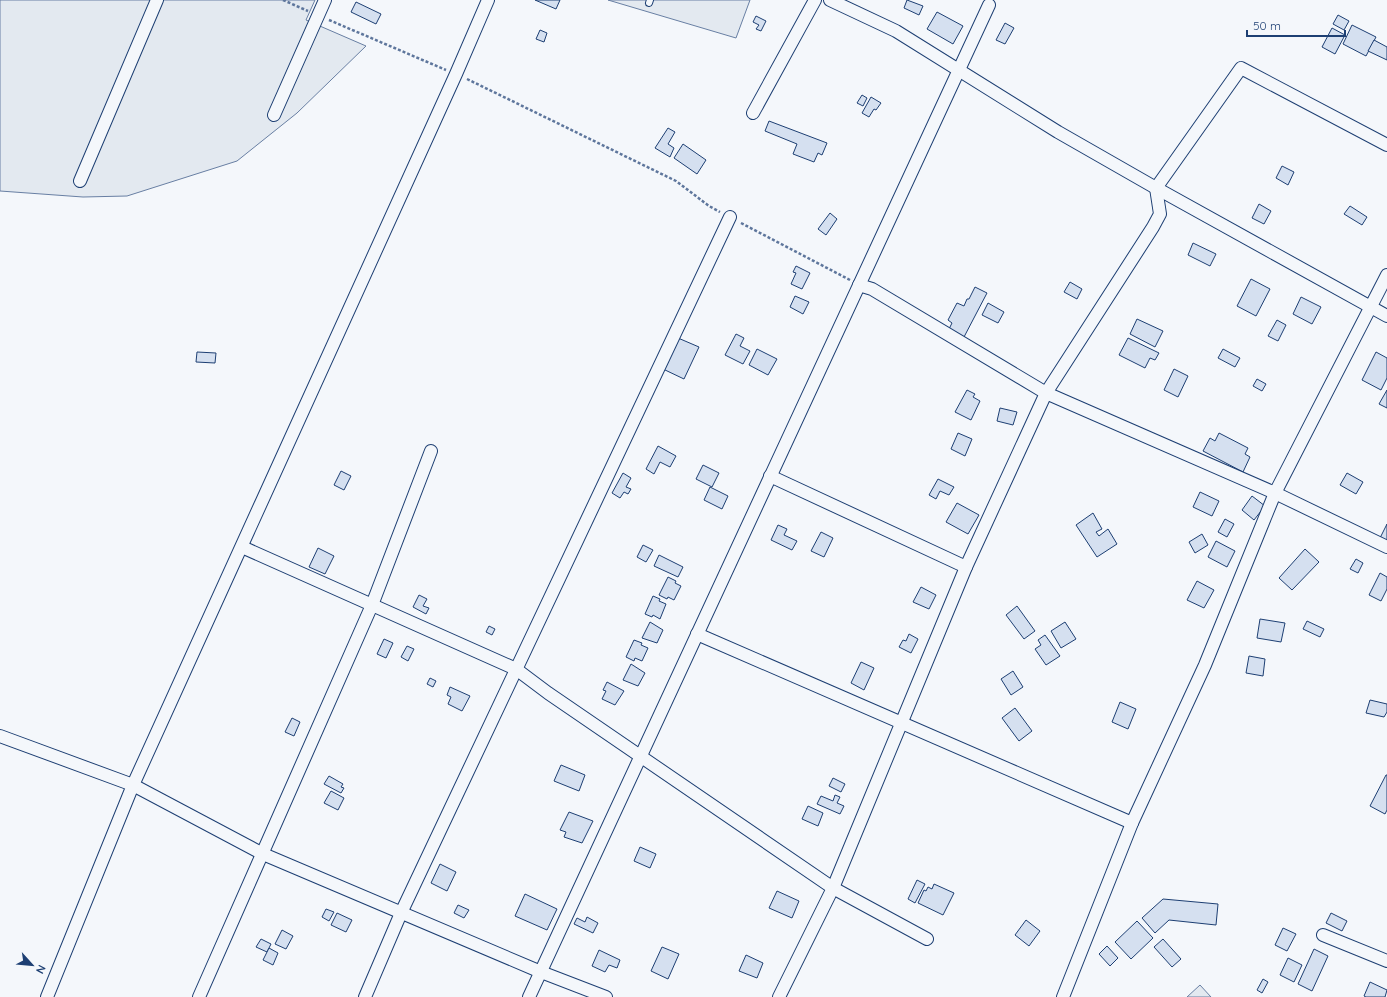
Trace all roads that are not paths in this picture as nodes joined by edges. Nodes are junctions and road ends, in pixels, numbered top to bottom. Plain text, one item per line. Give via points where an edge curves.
1 (157, 0) edge
2 (325, 0) edge
3 (488, 0) edge
4 (815, 0) edge
5 (830, 0) edge
6 (989, 5) dead end
7 (959, 69) junction
8 (753, 113) dead end
9 (274, 115) dead end
10 (1387, 145) edge
11 (80, 180) dead end
12 (1156, 188) junction
13 (730, 217) road end
14 (1387, 275) edge
15 (859, 285) junction
16 (1371, 306) junction
17 (1387, 316) edge
18 (1046, 394) junction
19 (431, 451) dead end
20 (770, 476) junction
21 (1275, 493) junction
22 (242, 547) junction
23 (1387, 547) edge
24 (966, 567) junction
25 (372, 605) junction
26 (697, 634) junction
27 (516, 669) junction
28 (901, 723) junction
29 (0, 736) edge
30 (641, 756) junction
31 (133, 785) junction
32 (1132, 823) junction
33 (263, 854) junction
34 (832, 888) junction
35 (401, 913) junction
36 (1323, 935) dead end
37 (927, 939) dead end
38 (1387, 961) edge
39 (540, 972) junction
40 (47, 997) edge
41 (199, 997) edge
42 (365, 997) edge
43 (529, 997) edge
44 (606, 997) edge
45 (779, 997) edge
46 (1063, 997) edge

1 - 11 street
2 - 9 street
3 - 22 street
4 - 8 street
5 - 7 street via 896,30
6 - 7 street
7 - 12 street via 1058,132
7 - 15 street
10 - 12 street via 1241,68
12 - 16 street
12 - 18 street via 1160,214
13 - 27 street
14 - 16 street
15 - 18 street via 872,289
15 - 20 street
16 - 17 street
16 - 21 street
18 - 21 street
18 - 24 street
19 - 25 street
20 - 24 street
20 - 26 street
21 - 23 street
21 - 32 street via 1205,665
22 - 25 street
22 - 31 street
24 - 28 street
25 - 27 street
25 - 33 street
26 - 28 street
26 - 30 street
27 - 30 street via 548,694
27 - 35 street
28 - 32 street
28 - 34 street
29 - 31 street
30 - 34 street
30 - 39 street
31 - 33 street
31 - 40 street
32 - 46 street
33 - 35 street
33 - 41 street
34 - 37 street
34 - 45 street
35 - 39 street
35 - 42 street
36 - 38 street
39 - 43 street
39 - 44 street

